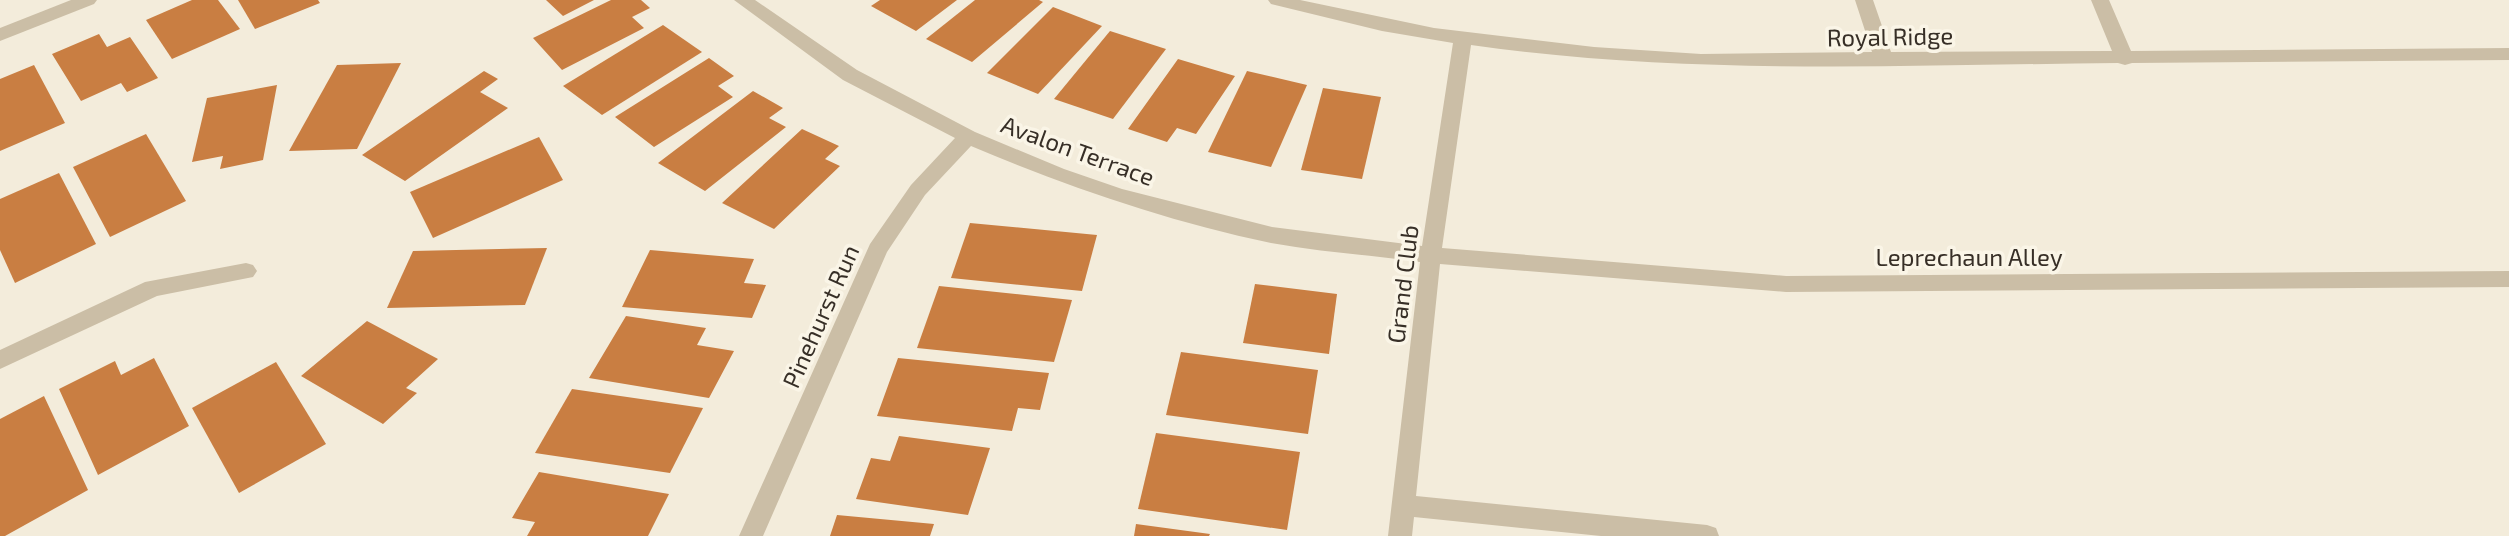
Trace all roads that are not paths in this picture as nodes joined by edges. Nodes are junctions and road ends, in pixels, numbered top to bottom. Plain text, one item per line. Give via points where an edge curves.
1 (88, 0) edge
2 (743, 0) edge
3 (1277, 0) edge
4 (1864, 0) edge
5 (2100, 0) edge
6 (0, 35) edge
7 (1463, 38) junction
8 (2509, 54) edge
9 (2125, 59) junction
10 (1884, 60) junction
11 (968, 137) junction
12 (1431, 255) junction
13 (246, 271) dead end
14 (2509, 279) edge
15 (0, 360) edge
16 (1404, 505) junction
17 (751, 536) edge
18 (1400, 536) edge
19 (1707, 536) edge

1 - 6 street
2 - 11 street, Avalon Terrace via 850,75
3 - 7 street, Royal Ridge
4 - 10 street
5 - 9 street
7 - 10 street, Royal Ridge via 1577,53 1701,60
7 - 12 street, Grand Club
8 - 9 street, Royal Ridge
9 - 10 street, Royal Ridge
11 - 12 street, Avalon Terrace via 1107,191 1202,219 1272,234
11 - 17 street, Pinehurst Run via 899,211 877,250
12 - 14 street, Leprechaun Alley via 1786,284
12 - 16 street, Grand Club
13 - 15 street via 153,288
16 - 18 street, Grand Club
16 - 19 street

